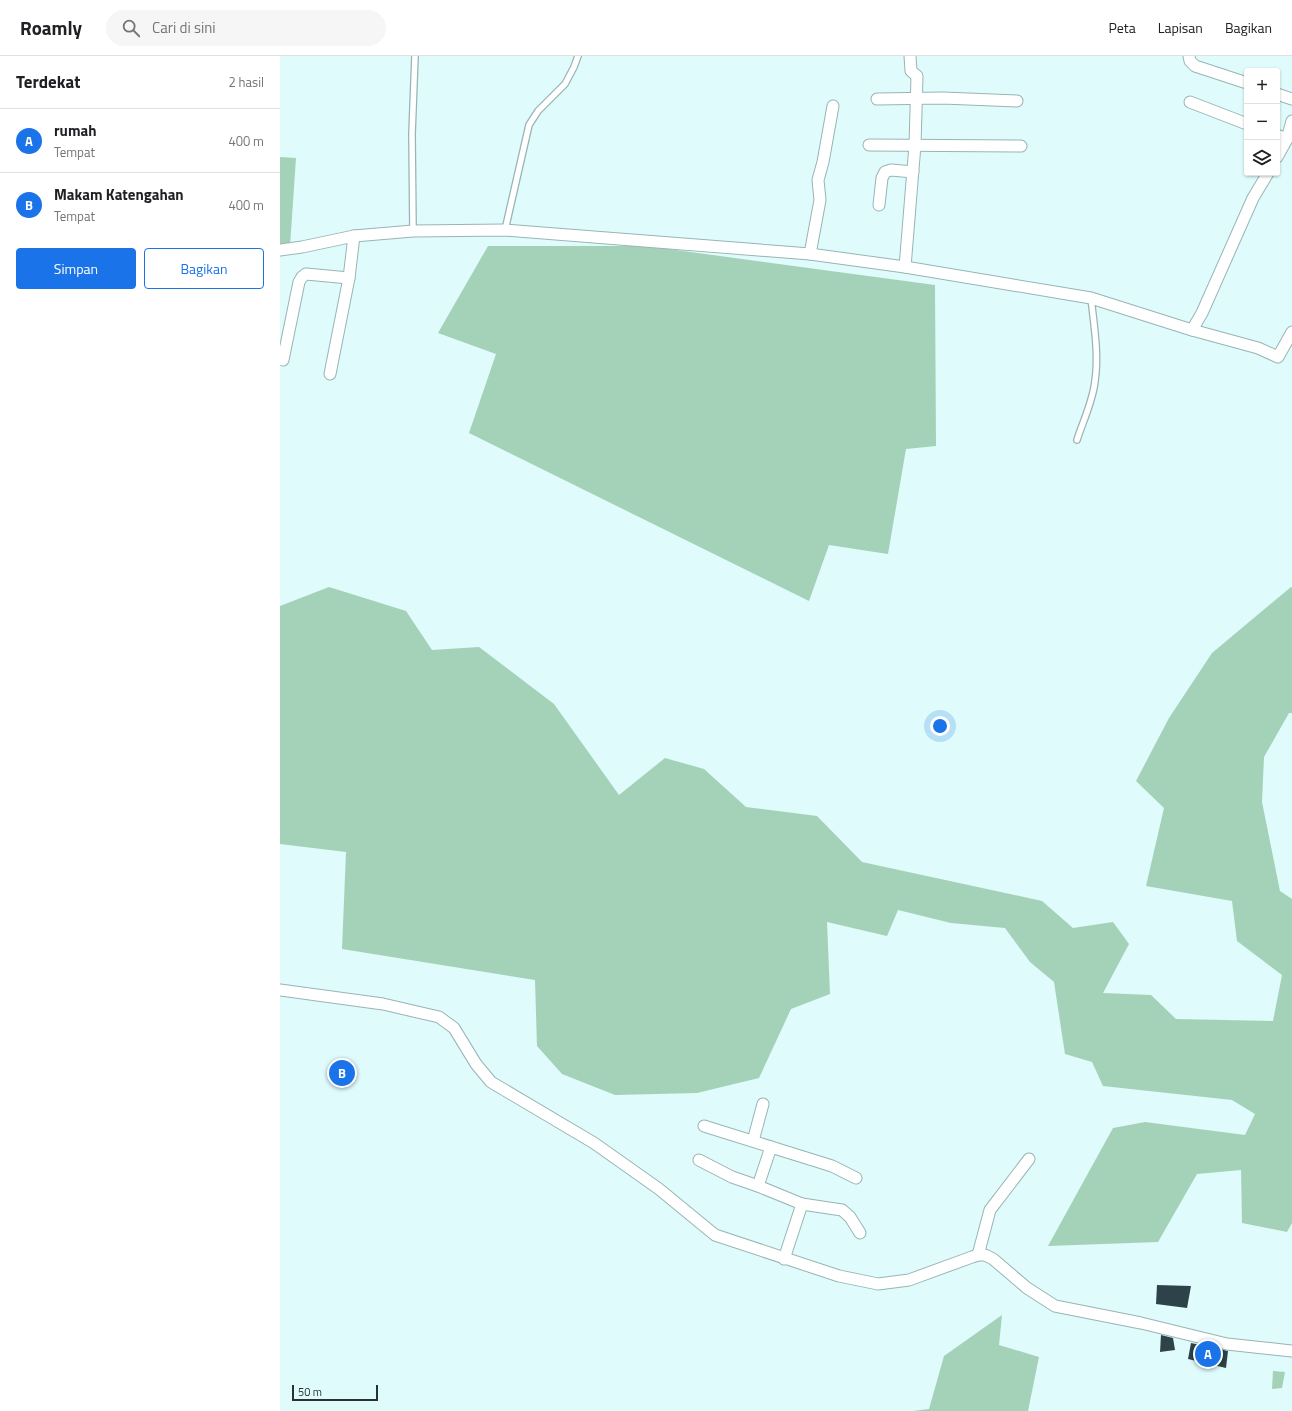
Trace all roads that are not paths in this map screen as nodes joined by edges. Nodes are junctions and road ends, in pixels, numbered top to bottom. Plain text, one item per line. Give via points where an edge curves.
1 (415, 56) edge
2 (578, 56) edge
3 (910, 56) edge
4 (1189, 56) edge
5 (1244, 82) edge
6 (1280, 95) edge
7 (916, 98) junction
8 (877, 99) dead end
9 (1292, 99) edge
10 (1017, 101) dead end
11 (1190, 102) dead end
12 (833, 106) dead end
13 (1292, 121) edge
14 (1244, 123) edge
15 (1282, 137) edge
16 (869, 144) dead end
17 (915, 145) junction
18 (1021, 146) dead end
19 (913, 172) junction
20 (1266, 176) edge
21 (879, 206) dead end
22 (505, 230) junction
23 (413, 231) junction
24 (354, 236) junction
25 (280, 250) edge
26 (810, 254) junction
27 (905, 267) junction
28 (349, 278) junction
29 (1091, 298) junction
30 (1192, 330) junction
31 (1292, 332) edge
32 (283, 360) dead end
33 (330, 374) dead end
34 (1077, 440) dead end
35 (280, 990) edge
36 (764, 1104) dead end
37 (704, 1126) dead end
38 (753, 1141) junction
39 (772, 1147) junction
40 (1029, 1159) dead end
41 (699, 1160) dead end
42 (856, 1178) dead end
43 (758, 1186) junction
44 (802, 1204) junction
45 (860, 1233) dead end
46 (978, 1255) junction
47 (784, 1259) junction
48 (1292, 1351) edge

1 - 23 lane via 412,134
2 - 22 lane via 566,84 538,111 529,125
3 - 7 street via 911,70 917,76
4 - 5 street via 1195,66
6 - 9 street
7 - 8 street
7 - 10 street
7 - 17 street
11 - 14 street
12 - 26 street via 818,180 820,200
13 - 15 street
16 - 17 street
17 - 18 street
17 - 19 street
19 - 21 street via 885,172
19 - 27 street
20 - 30 street via 1253,198
22 - 23 street
22 - 26 street
23 - 24 street
24 - 25 street
24 - 28 street
26 - 27 street
27 - 29 street
28 - 32 street via 306,274 302,277
28 - 33 street
29 - 30 street
29 - 34 lane via 1096,341 1095,382
30 - 31 street via 1258,348 1278,357
35 - 47 street via 383,1004 439,1016 454,1028 476,1064 491,1082 594,1143 660,1189 715,1235
36 - 38 street
37 - 38 street
38 - 39 street
39 - 42 street via 832,1166
39 - 43 street
40 - 46 street via 990,1210
41 - 43 street via 732,1177
43 - 44 street
44 - 45 street via 842,1210
44 - 47 street
46 - 47 street via 909,1280 878,1284 839,1276
46 - 48 street via 993,1259 1027,1288 1054,1306 1141,1323 1227,1344

